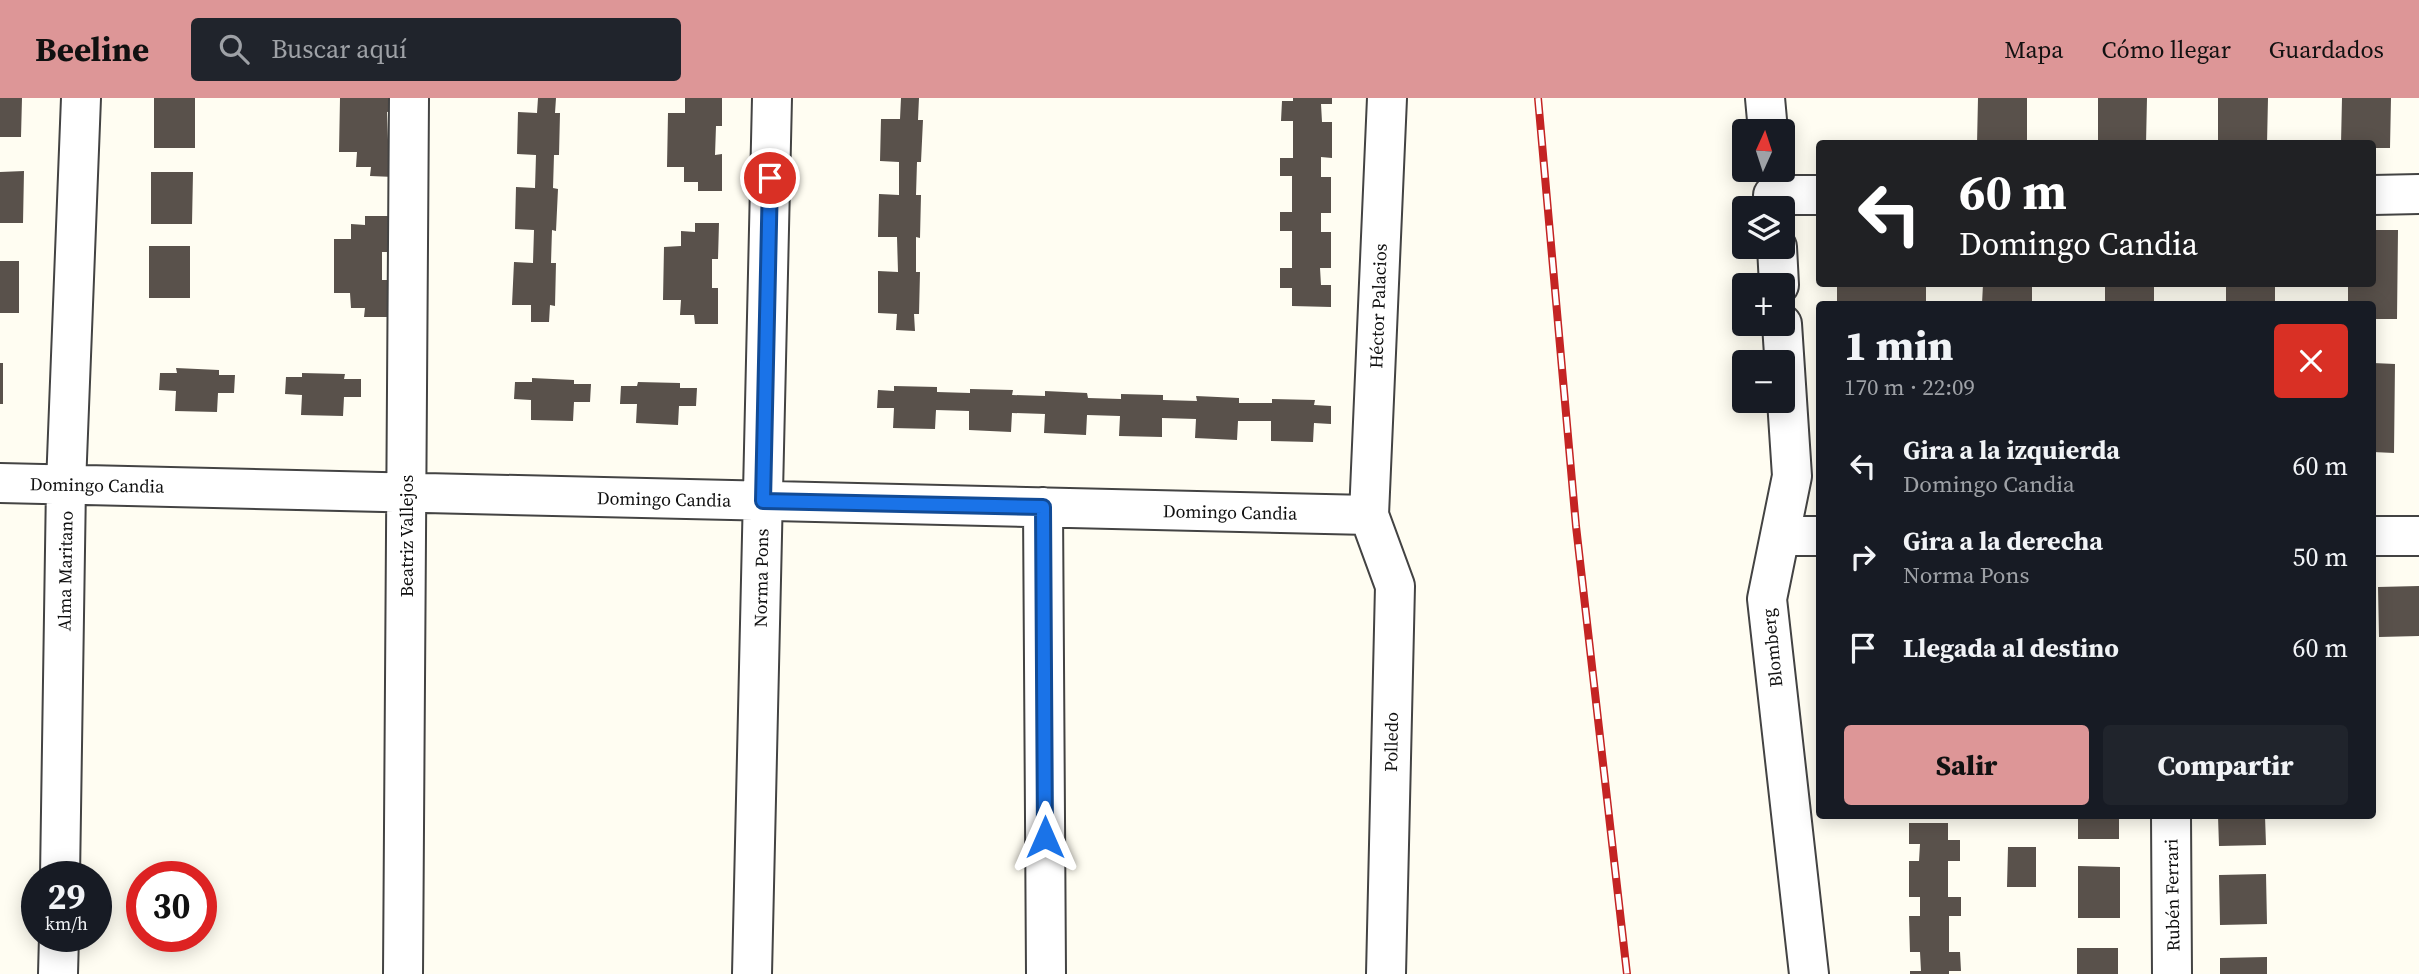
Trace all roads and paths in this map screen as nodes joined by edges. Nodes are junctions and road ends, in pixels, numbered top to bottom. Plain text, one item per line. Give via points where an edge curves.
1 (81, 98) edge
2 (409, 98) edge
3 (772, 98) edge
4 (1387, 98) edge
5 (1765, 98) edge
6 (1767, 119) edge
7 (1773, 191) edge
8 (2419, 194) edge
9 (1816, 195) edge
10 (2376, 195) edge
11 (1783, 336) edge
12 (0, 483) edge
13 (66, 485) junction
14 (406, 492) junction
15 (763, 501) junction
16 (1043, 507) junction
17 (1369, 515) junction
18 (1780, 536) junction
19 (1816, 536) edge
20 (2376, 536) edge
21 (2419, 536) edge
22 (2171, 819) edge
23 (60, 861) edge
24 (59, 952) edge
25 (58, 974) edge
26 (403, 974) edge
27 (752, 974) edge
28 (1046, 974) edge
29 (1386, 974) edge
30 (1808, 974) edge
31 (2172, 974) edge

1 - 13 street, Alma Maritano
2 - 14 street, Beatriz Vallejos
3 - 15 street, Norma Pons
4 - 17 street, Héctor Palacios
5 - 6 street
7 - 9 street
8 - 10 street
11 - 18 street, Blomberg via 1793,476
12 - 13 street, Domingo Candia
13 - 14 street, Domingo Candia
13 - 23 street, Alma Maritano
14 - 15 street, Domingo Candia
14 - 26 street, Beatriz Vallejos
15 - 16 street, Domingo Candia
15 - 27 street, Norma Pons
16 - 17 street, Domingo Candia
16 - 28 street
17 - 29 street, Polledo via 1395,586
18 - 19 street
18 - 30 street, Blomberg via 1767,599
20 - 21 street
22 - 31 street, Rubén Ferrari
24 - 25 street

